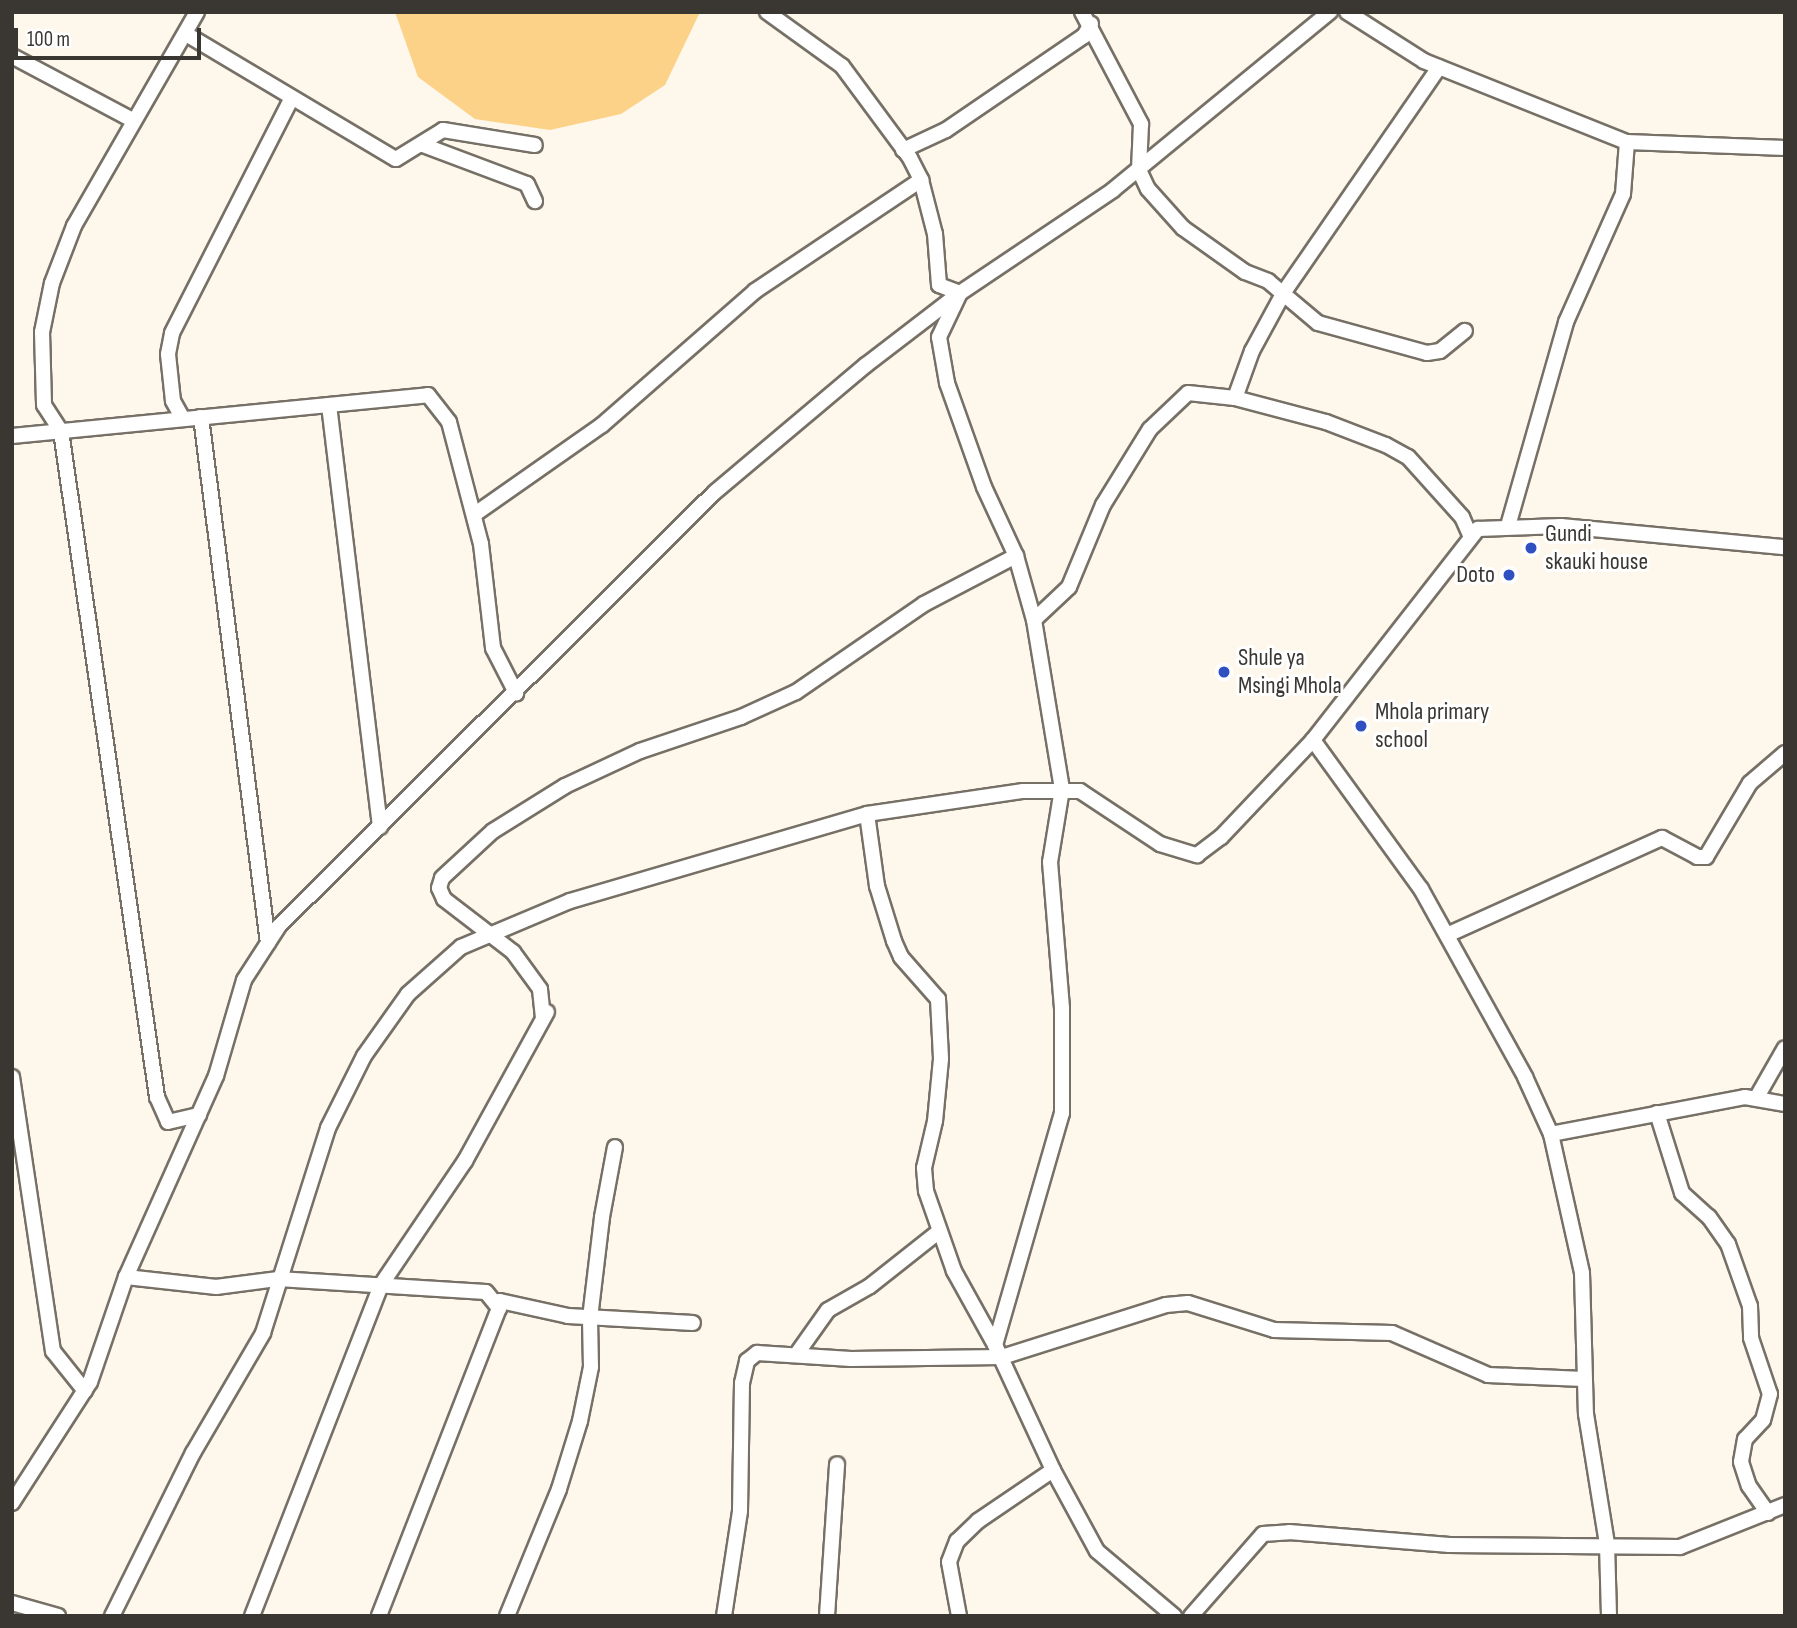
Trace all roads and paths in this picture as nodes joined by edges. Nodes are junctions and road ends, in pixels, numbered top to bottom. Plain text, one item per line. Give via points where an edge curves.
1 (197, 12) edge
2 (767, 12) edge
3 (1082, 12) edge
4 (1330, 12) edge
5 (1347, 12) edge
6 (1091, 24) junction
7 (186, 34) junction
8 (12, 56) edge
9 (1440, 67) junction
10 (290, 100) junction
11 (134, 121) junction
12 (1627, 142) junction
13 (424, 145) junction
14 (535, 145) dead end
15 (1785, 148) edge
16 (903, 150) junction
17 (1139, 170) junction
18 (921, 180) junction
19 (535, 201) dead end
20 (1284, 292) junction
21 (961, 293) junction
22 (1465, 331) dead end
23 (1235, 398) junction
24 (329, 405) junction
25 (201, 417) junction
26 (183, 419) junction
27 (61, 431) junction
28 (12, 436) edge
29 (475, 514) junction
30 (1508, 526) junction
31 (1469, 535) junction
32 (1785, 547) edge
33 (1016, 556) junction
34 (1034, 620) junction
35 (516, 693) junction
36 (1313, 740) junction
37 (1785, 753) edge
38 (1062, 789) junction
39 (867, 814) junction
40 (380, 827) junction
41 (492, 933) junction
42 (1447, 935) junction
43 (268, 943) junction
44 (1785, 1048) edge
45 (13, 1086) edge
46 (1757, 1097) junction
47 (1785, 1104) edge
48 (1657, 1113) junction
49 (199, 1115) junction
50 (1551, 1134) junction
51 (615, 1147) dead end
52 (937, 1233) junction
53 (126, 1278) junction
54 (278, 1279) junction
55 (381, 1285) junction
56 (499, 1308) junction
57 (590, 1318) junction
58 (693, 1322) dead end
59 (998, 1351) junction
60 (796, 1354) junction
61 (1584, 1379) junction
62 (85, 1391) junction
63 (836, 1464) dead end
64 (1053, 1470) junction
65 (12, 1503) edge
66 (1785, 1505) edge
67 (1768, 1513) junction
68 (1607, 1544) junction
69 (12, 1603) edge
70 (58, 1616) edge
71 (111, 1616) edge
72 (251, 1616) edge
73 (379, 1616) edge
74 (507, 1616) edge
75 (724, 1616) edge
76 (827, 1616) edge
77 (959, 1616) edge
78 (1174, 1616) edge
79 (1191, 1616) edge
80 (1609, 1616) edge

1 - 7 street
2 - 16 street via 842,66
3 - 6 street
4 - 17 street
5 - 9 street
6 - 16 street via 1084,36 947,130
6 - 17 street via 1141,124
7 - 10 street
7 - 11 street
8 - 11 street
9 - 12 street
9 - 20 street
10 - 13 street via 396,159
10 - 26 street via 172,333 173,401
11 - 27 street via 74,226 52,282 42,332 44,405
12 - 15 street
12 - 30 street via 1623,194 1566,322
13 - 14 street via 443,130
13 - 19 street via 527,184
16 - 18 street
17 - 20 street via 1148,189 1183,228 1230,263
17 - 21 street
18 - 21 street via 935,234 939,285
18 - 29 street via 755,290 602,425
20 - 22 street via 1318,323 1419,352 1440,351
20 - 23 street via 1252,351
21 - 33 street via 939,337 941,358 984,487
21 - 35 street via 866,365 675,527
23 - 31 street via 1326,422 1408,457 1462,517
23 - 34 street via 1188,393 1164,412 1103,505 1069,587
24 - 25 street
24 - 29 street via 428,396 449,422
24 - 40 street
25 - 26 street
25 - 43 street
26 - 27 street
27 - 28 street
27 - 49 street via 157,1097 168,1122
29 - 35 street via 493,648
30 - 31 street
30 - 32 street via 1561,526
31 - 36 street
33 - 34 street
33 - 41 street via 924,604 796,692 609,765 565,786 493,831 442,878 439,888 444,899
34 - 38 street
35 - 40 street
36 - 38 street via 1221,837 1197,855 1160,844 1090,796
36 - 42 street via 1385,835
37 - 42 street via 1750,783 1706,856 1697,857 1662,838
38 - 39 street
38 - 59 street via 1050,862 1062,1009 1062,1113
39 - 41 street via 570,901
39 - 52 street via 877,887 894,941 901,957 938,999 941,1059 924,1172
40 - 43 street via 279,926
41 - 54 street via 461,947 408,994 364,1056 328,1128
41 - 55 street via 540,989 547,1011 465,1161
42 - 50 street
43 - 49 street via 244,980 216,1076
44 - 46 street
45 - 62 street via 52,1351
46 - 47 street
46 - 48 street
48 - 50 street
48 - 67 street via 1682,1193 1709,1217 1728,1244 1750,1306 1751,1338 1770,1394 1763,1420 1745,1439 1741,1462 1749,1486
49 - 53 street
50 - 61 street via 1582,1273
51 - 57 street
52 - 59 street
52 - 60 street via 870,1286 828,1310
53 - 54 street via 216,1287
53 - 62 street
54 - 55 street
54 - 71 street via 263,1333 193,1454
55 - 56 street via 486,1292
55 - 72 street
56 - 57 street via 500,1301
56 - 73 street
57 - 58 street
57 - 74 street via 592,1367 580,1421 559,1489
59 - 60 street via 850,1359
59 - 61 street via 1188,1303 1274,1330 1392,1333 1488,1375
59 - 64 street
60 - 75 street via 757,1353 744,1368 740,1511
61 - 68 street
62 - 65 street
63 - 76 street
64 - 77 street via 978,1521 957,1541 949,1562
64 - 78 street via 1097,1551
66 - 67 street
67 - 68 street via 1687,1546
68 - 79 street via 1449,1545 1289,1532 1263,1534
68 - 80 street
69 - 70 street

